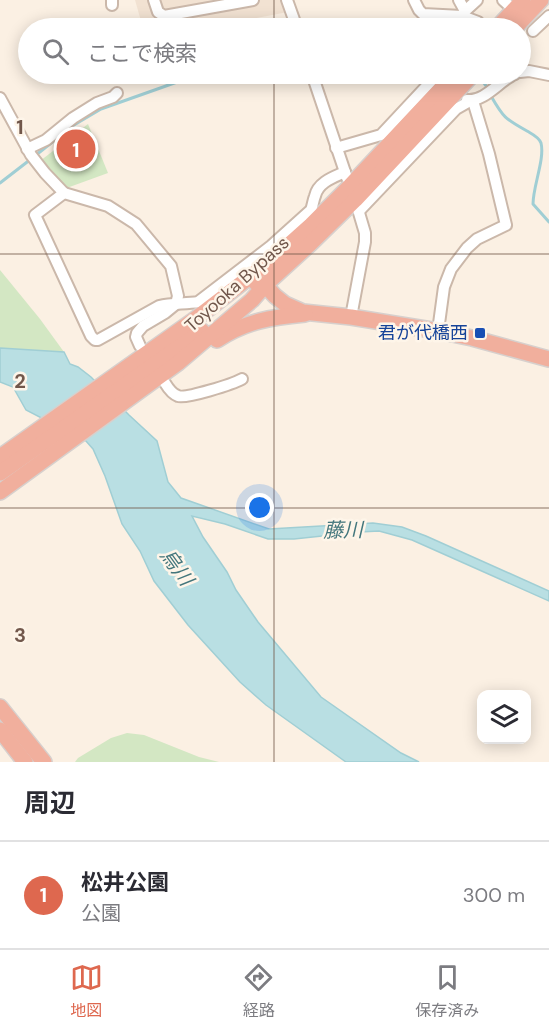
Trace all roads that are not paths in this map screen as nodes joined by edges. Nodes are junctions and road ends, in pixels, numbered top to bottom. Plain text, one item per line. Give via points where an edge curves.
1 (154, 0) edge
2 (253, 0) edge
3 (287, 0) edge
4 (414, 0) edge
5 (459, 0) edge
6 (477, 0) edge
7 (541, 0) edge
8 (514, 3) edge
9 (464, 14) junction
10 (549, 16) edge
11 (293, 18) edge
12 (471, 18) edge
13 (504, 18) edge
14 (524, 18) edge
15 (533, 31) dead end
16 (531, 71) edge
17 (549, 75) edge
18 (315, 84) edge
19 (429, 84) edge
20 (445, 84) edge
21 (462, 84) edge
22 (499, 84) edge
23 (117, 93) dead end
24 (452, 95) junction
25 (0, 98) edge
26 (472, 101) junction
27 (336, 148) junction
28 (31, 155) junction
29 (352, 192) junction
30 (64, 193) junction
31 (241, 285) junction
32 (266, 285) junction
33 (176, 304) junction
34 (310, 314) junction
35 (351, 317) junction
36 (438, 331) junction
37 (140, 346) dead end
38 (549, 359) edge
39 (178, 363) junction
40 (242, 379) dead end
41 (133, 380) junction
42 (165, 383) dead end
43 (0, 457) edge
44 (0, 473) edge
45 (0, 492) edge
46 (0, 707) edge
47 (0, 730) edge
48 (0, 744) edge
49 (14, 762) edge
50 (25, 762) edge
51 (44, 762) edge

1 - 2 street via 164,16
3 - 11 street
4 - 9 street via 423,14
5 - 9 street
6 - 9 street
7 - 14 highway
8 - 13 highway
9 - 12 street
10 - 15 street
16 - 17 street
18 - 27 street
19 - 27 street via 381,135
20 - 29 highway, Toyooka Bypass
21 - 24 highway, Toyooka Bypass
22 - 26 street
23 - 28 street via 73,118
24 - 26 street
24 - 29 highway, Toyooka Bypass
25 - 28 street
26 - 29 street via 456,109
26 - 36 street via 506,225 477,239 451,269 444,286
27 - 29 street
28 - 30 street
29 - 31 highway, Toyooka Bypass
29 - 32 highway, Toyooka Bypass via 310,244
29 - 33 street via 326,181 316,191 311,210 271,246 198,302
29 - 35 street via 365,242
30 - 33 street via 108,206 136,224 171,266 178,296
30 - 33 street via 35,215 95,340 159,306
31 - 32 highway
31 - 41 highway, Toyooka Bypass
32 - 34 highway via 285,304
32 - 39 highway, Toyooka Bypass
32 - 41 highway
33 - 37 street via 139,330 136,337
34 - 35 highway
34 - 39 highway via 244,325
35 - 36 highway
36 - 38 highway
39 - 41 highway, Toyooka Bypass
40 - 42 street via 180,397
41 - 43 highway, Toyooka Bypass
41 - 44 highway
41 - 45 highway, Toyooka Bypass
46 - 51 highway
47 - 50 highway
48 - 49 highway

